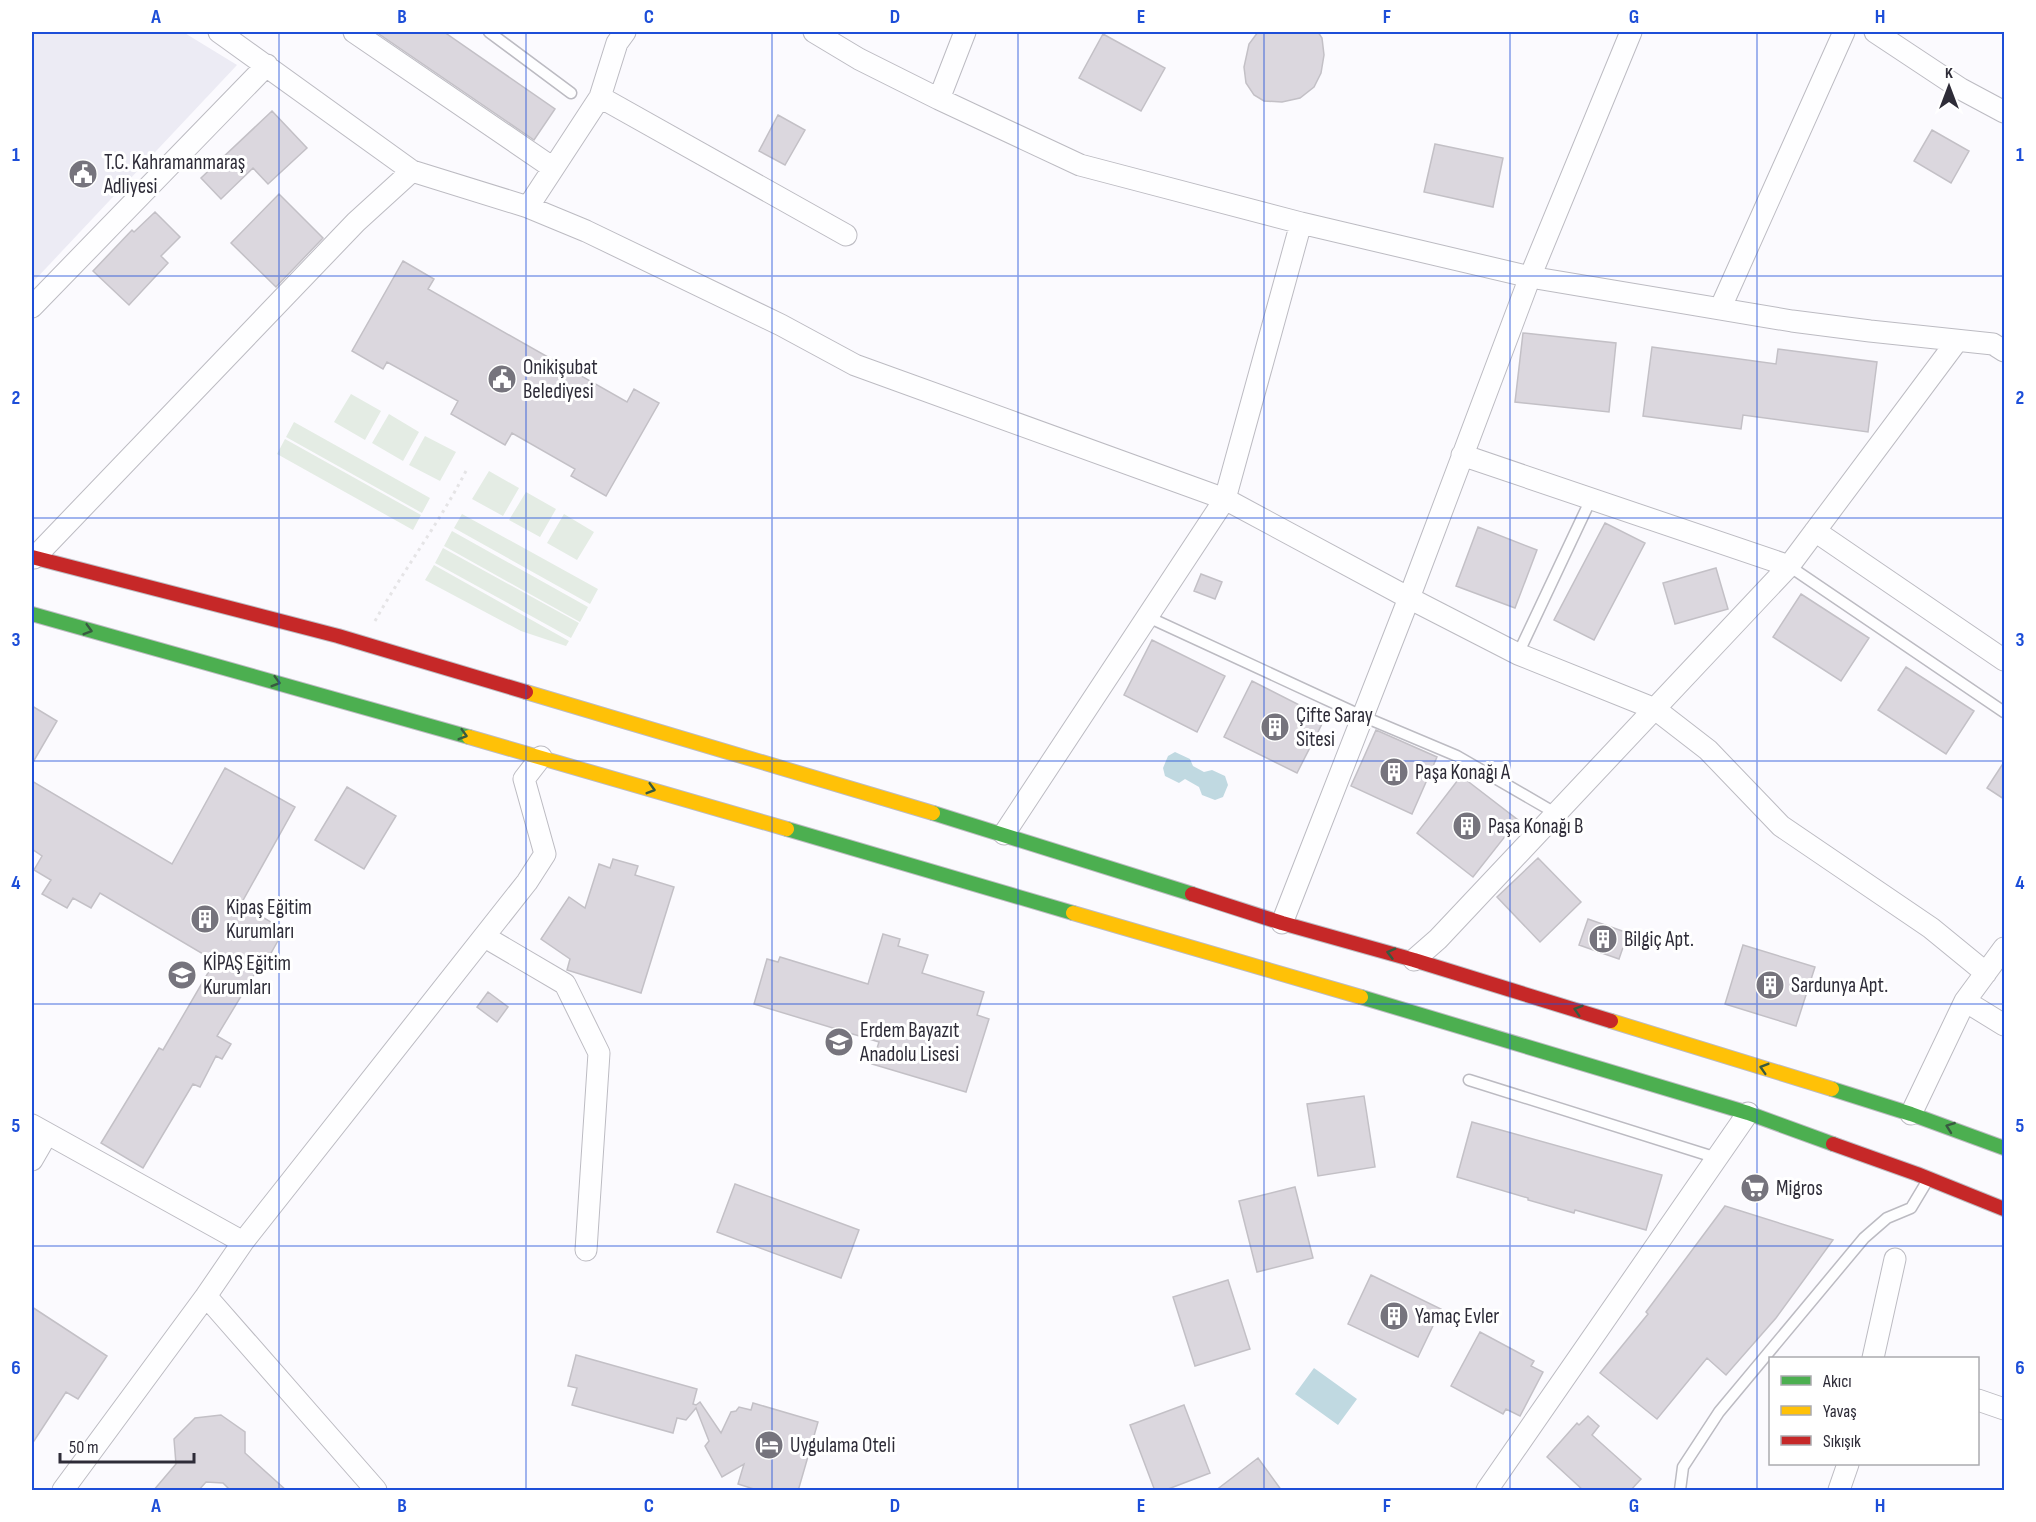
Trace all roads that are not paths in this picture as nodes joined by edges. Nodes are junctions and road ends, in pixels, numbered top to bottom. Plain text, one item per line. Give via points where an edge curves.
1 (219, 32) edge
2 (354, 32) edge
3 (489, 32) edge
4 (625, 32) edge
5 (814, 32) edge
6 (965, 32) edge
7 (1631, 32) edge
8 (1844, 32) edge
9 (1875, 32) edge
10 (267, 65) junction
11 (571, 93) dead end
12 (600, 97) junction
13 (939, 99) junction
14 (2003, 108) edge
15 (554, 168) junction
16 (412, 171) junction
17 (528, 207) junction
18 (1301, 223) junction
19 (846, 235) dead end
20 (1530, 277) junction
21 (32, 307) edge
22 (1720, 309) junction
23 (1957, 341) junction
24 (2004, 351) edge
25 (1462, 455) junction
26 (1591, 499) junction
27 (1225, 500) junction
28 (1815, 531) junction
29 (33, 557) edge
30 (1789, 566) junction
31 (1409, 598) junction
32 (32, 614) edge
33 (1148, 617) junction
34 (1518, 654) junction
35 (2004, 660) edge
36 (1655, 709) junction
37 (2004, 712) edge
38 (1362, 716) junction
39 (541, 757) junction
40 (1557, 814) junction
41 (1004, 834) junction
42 (1282, 923) junction
43 (485, 937) junction
44 (2004, 948) edge
45 (1414, 960) junction
46 (1986, 973) junction
47 (1965, 1001) junction
48 (2004, 1025) edge
49 (1469, 1080) dead end
50 (1748, 1113) junction
51 (1911, 1114) junction
52 (39, 1130) edge
53 (2004, 1148) edge
54 (1717, 1158) junction
55 (32, 1160) edge
56 (1929, 1178) junction
57 (2004, 1209) edge
58 (243, 1242) junction
59 (586, 1250) dead end
60 (1895, 1259) dead end
61 (206, 1296) junction
62 (1873, 1357) edge
63 (1979, 1401) edge
64 (2004, 1409) edge
65 (1848, 1465) edge
66 (365, 1486) edge
67 (63, 1491) edge
68 (1487, 1491) edge
69 (1680, 1491) edge
70 (1839, 1491) edge

1 - 10 street
2 - 15 street
3 - 11 lane
4 - 12 street via 617,43
5 - 13 street
6 - 13 street
7 - 20 street
8 - 22 street
9 - 14 street via 1961,89
10 - 16 street
10 - 21 street
12 - 15 street
12 - 19 street
13 - 18 street via 1080,165
15 - 17 street
16 - 17 street
16 - 29 street via 356,222
17 - 27 street via 759,314 855,364
18 - 20 street
18 - 27 street
20 - 22 street
20 - 25 street
22 - 23 street
23 - 24 street via 1993,344
23 - 28 street
25 - 26 street
25 - 31 street
26 - 30 street
26 - 34 lane
27 - 31 street
27 - 33 street
28 - 30 street
28 - 35 street
29 - 41 main road via 362,643
30 - 36 street
30 - 37 lane
31 - 34 street
31 - 38 street
32 -> 39 main road
33 - 38 lane
33 - 41 street
34 - 36 street
36 - 40 street
36 - 46 street via 1708,750 1781,826 1931,928
38 - 40 lane via 1457,756
38 - 42 street
39 - 43 street via 524,779 545,854
39 -> 50 main road
40 - 45 street
41 - 42 main road
45 -> 42 main road
43 - 58 street
43 - 59 street via 565,984 599,1053
44 - 46 street
51 -> 45 main road
46 - 47 street
47 - 48 street
47 - 51 street
49 - 54 lane
50 - 54 street
50 - 56 main road
53 -> 51 main road
52 - 55 street
52 - 58 street
54 - 68 street
56 - 57 main road
56 - 69 lane via 1911,1208 1887,1218 1864,1238 1719,1412 1683,1467
58 - 61 street
60 - 62 street
61 - 66 street
61 - 67 street
63 - 64 street
65 - 70 street

